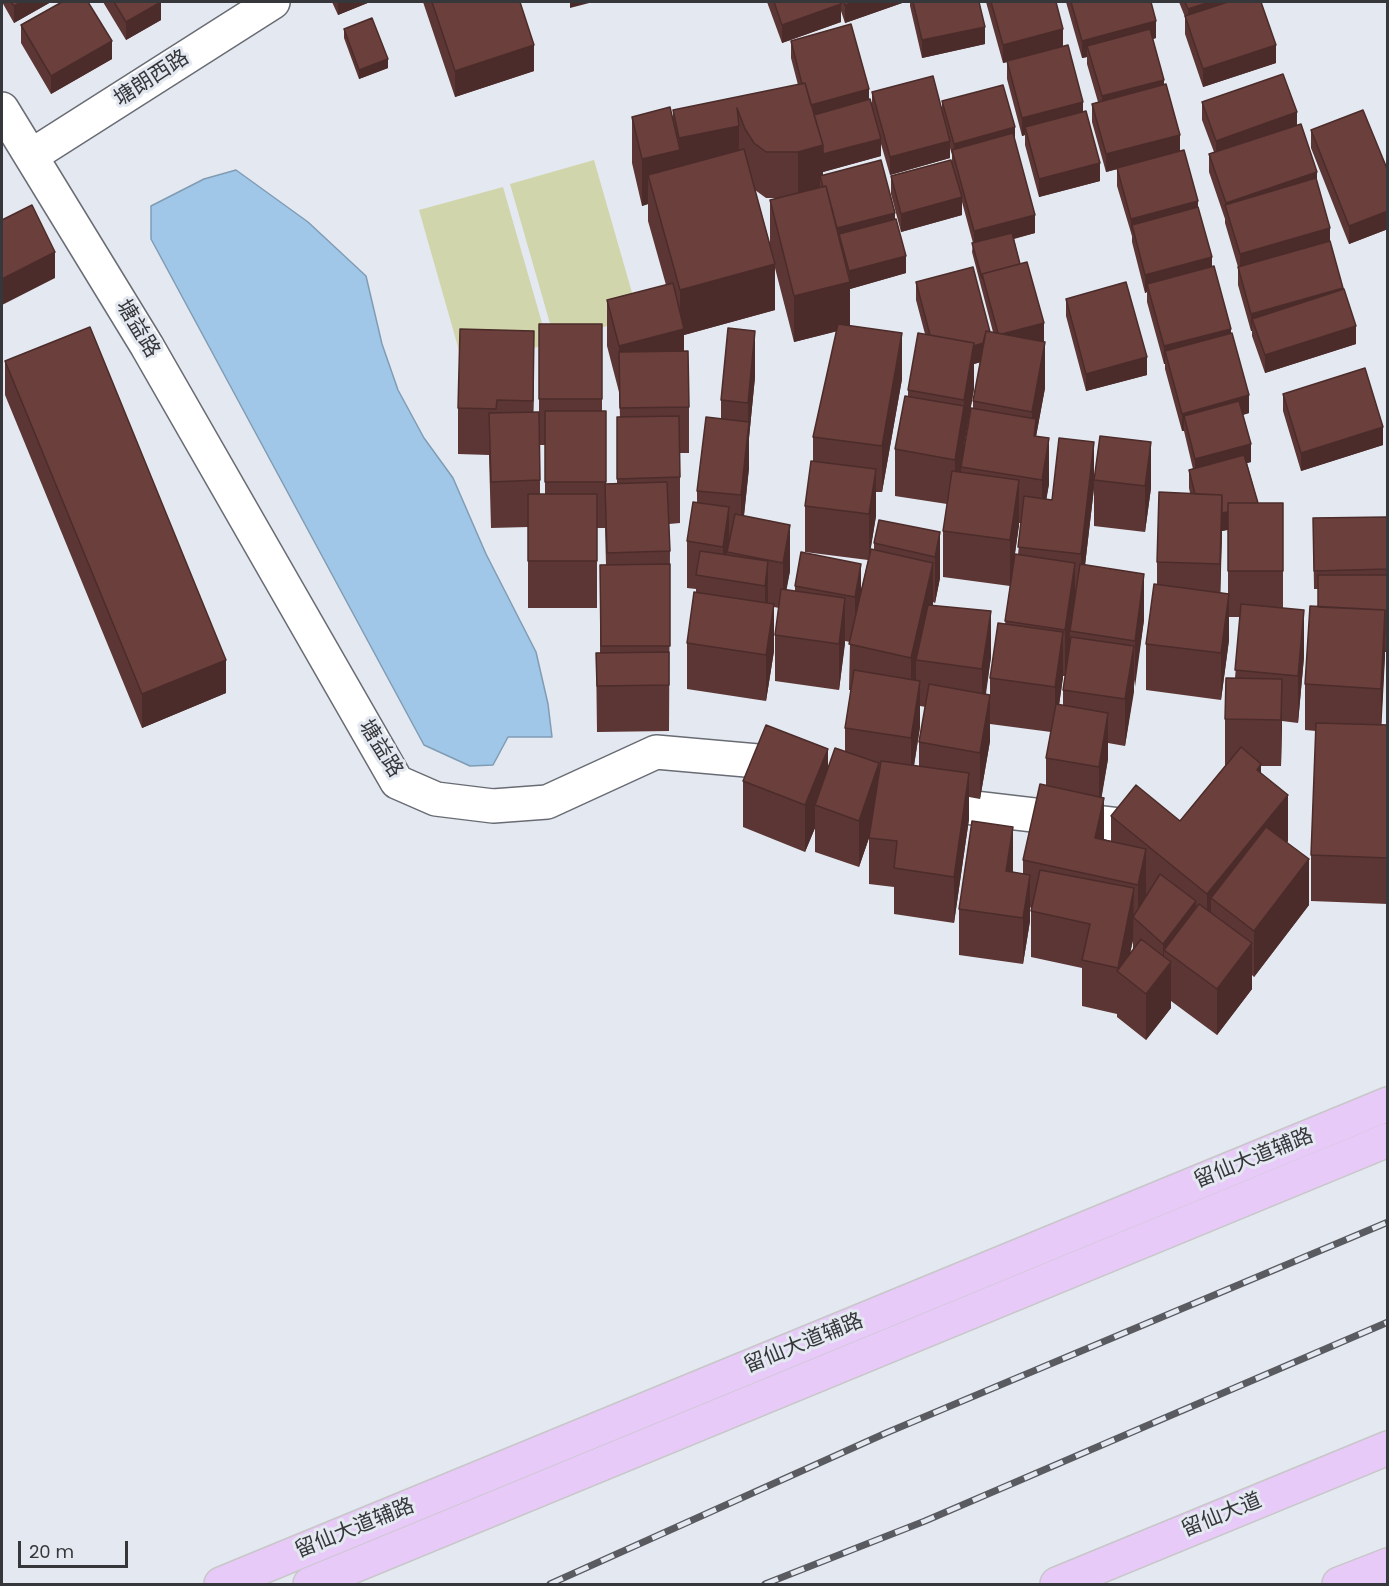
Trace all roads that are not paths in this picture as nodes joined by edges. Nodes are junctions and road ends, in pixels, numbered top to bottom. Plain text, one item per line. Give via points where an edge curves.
1 (273, 2) edge
2 (2, 109) edge
3 (31, 156) junction
4 (823, 777) edge
5 (897, 797) edge
6 (1119, 825) edge
7 (1388, 1104) edge
8 (1388, 1140) edge
9 (1388, 1428) edge
10 (1388, 1448) edge
11 (1209, 1521) junction
12 (1388, 1565) edge
13 (221, 1584) edge
14 (310, 1584) edge
15 (1056, 1584) edge
16 (1339, 1584) edge

1 - 3 street, 塘朗西路
2 - 3 street, 塘益路
3 - 4 street, 塘益路 via 147,346 397,782 436,799 493,806 547,802 656,752 769,762
5 - 6 street
7 - 13 main road, 留仙大道辅路
8 - 14 main road, 留仙大道辅路
9 - 11 main road
10 - 11 main road, 留仙大道
11 - 15 main road, 留仙大道
12 - 16 main road

